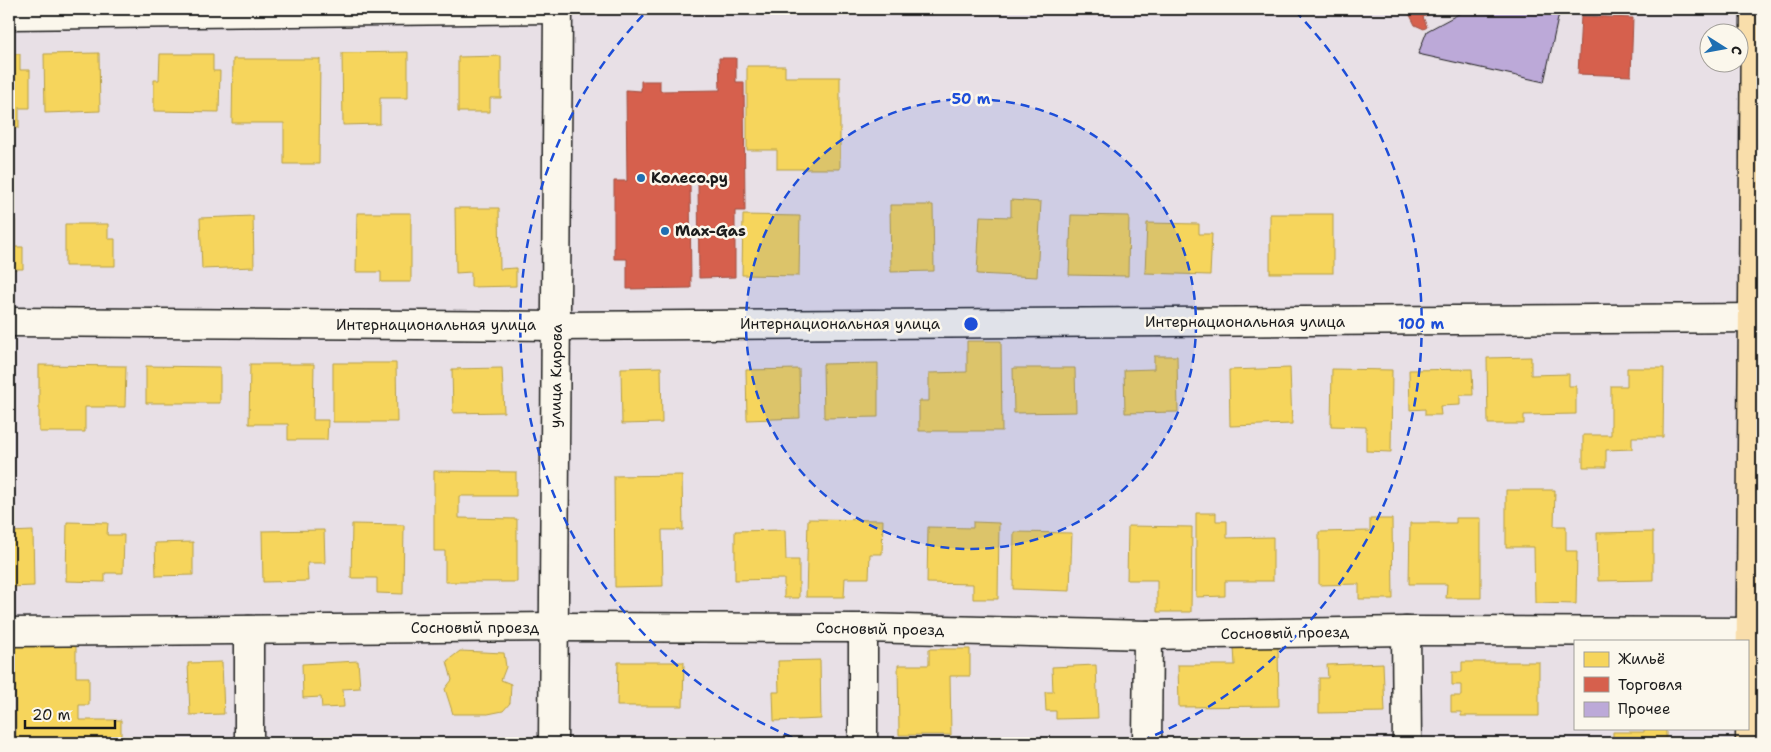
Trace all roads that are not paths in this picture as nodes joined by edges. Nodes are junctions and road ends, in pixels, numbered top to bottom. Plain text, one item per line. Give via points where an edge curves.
1 (558, 9) edge
2 (1756, 9) edge
3 (9, 15) edge
4 (1757, 318) edge
5 (9, 322) edge
6 (556, 326) junction
7 (554, 627) junction
8 (863, 628) junction
9 (249, 630) junction
10 (1406, 631) junction
11 (9, 632) edge
12 (1750, 632) junction
13 (1148, 635) junction
14 (249, 743) edge
15 (553, 743) edge
16 (863, 743) edge
17 (1147, 743) edge
18 (1407, 743) edge
19 (1750, 743) edge

1 - 3 street
1 - 6 street, улица Кирова
2 - 4 main road
4 - 6 street, Интернациональная улица
4 - 12 main road
5 - 6 street, Интернациональная улица
6 - 7 street, улица Кирова
7 - 8 street, Сосновый проезд
7 - 9 street, Сосновый проезд
7 - 15 street, улица Кирова
8 - 13 street, Сосновый проезд
8 - 16 street
9 - 11 street, Сосновый проезд
9 - 14 street
10 - 12 street, Сосновый проезд
10 - 13 street, Сосновый проезд
10 - 18 street
12 - 19 main road
13 - 17 street

